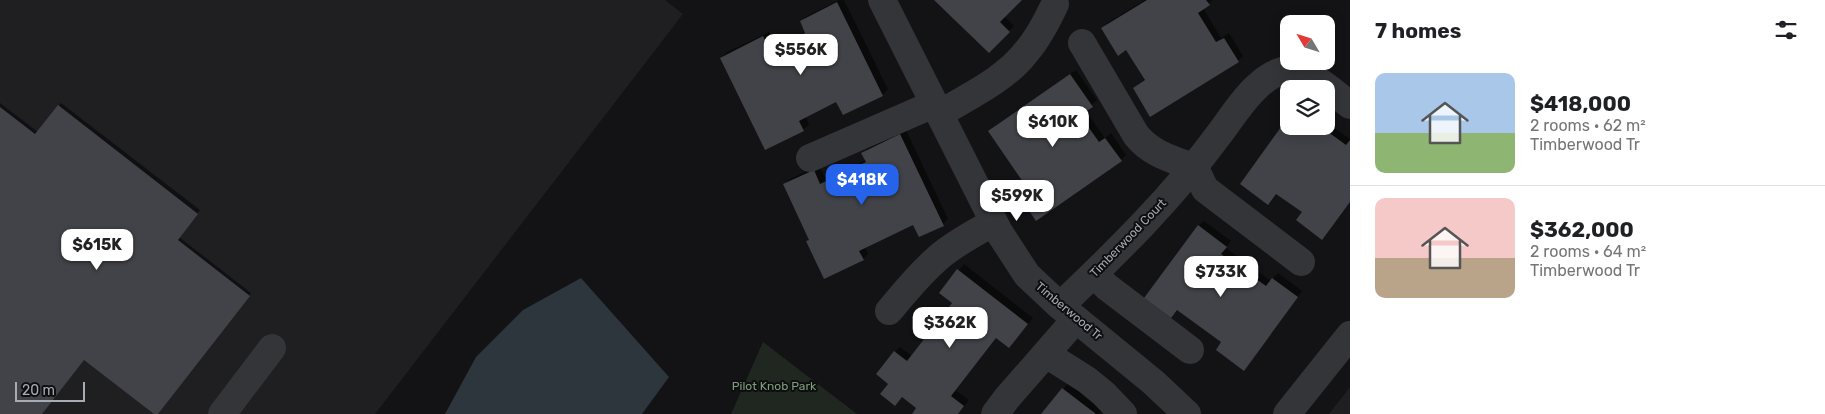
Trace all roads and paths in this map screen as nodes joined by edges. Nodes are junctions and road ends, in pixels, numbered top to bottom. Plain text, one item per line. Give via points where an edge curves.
1 (882, 0) edge
2 (1055, 4) dead end
3 (1082, 43) dead end
4 (1350, 105) edge
5 (937, 109) junction
6 (810, 158) dead end
7 (1195, 168) junction
8 (994, 222) junction
9 (1301, 262) dead end
10 (1094, 274) junction
11 (889, 311) dead end
12 (1068, 313) junction
13 (1347, 346) edge
14 (272, 348) dead end
15 (1190, 350) dead end
16 (1046, 354) junction
17 (222, 414) edge
18 (995, 414) edge
19 (1124, 414) edge
20 (1187, 414) edge
21 (1287, 414) edge

1 - 5 street, Timberwood Tr
2 - 5 street via 1026,53 1005,72
3 - 7 street via 1144,145
4 - 7 street, Timberwood Court via 1300,71 1287,70 1269,76 1255,88
5 - 6 street
5 - 8 street, Timberwood Tr
7 - 9 street via 1205,189
7 - 10 street, Timberwood Court
8 - 11 street via 939,257
8 - 12 street, Timberwood Tr via 1027,275
10 - 12 street, Timberwood Court
10 - 15 street
12 - 16 street, Timberwood Court
12 - 20 street, Timberwood Tr
13 - 21 street
14 - 17 street
16 - 18 street, Timberwood Court
16 - 19 street via 1087,380

